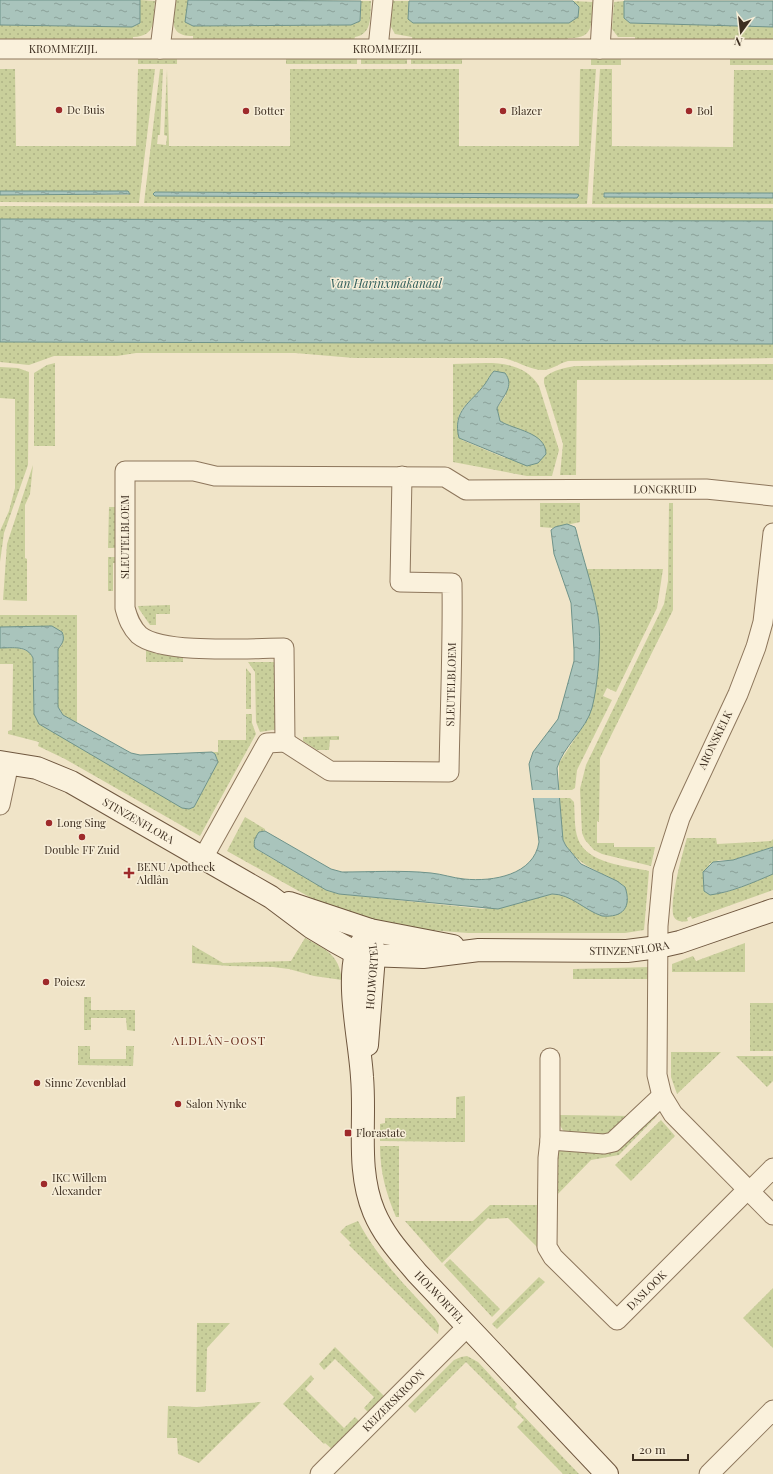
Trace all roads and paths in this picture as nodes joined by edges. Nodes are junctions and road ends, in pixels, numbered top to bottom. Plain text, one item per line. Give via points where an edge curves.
1 (166, 0) edge
2 (383, 0) edge
3 (603, 0) edge
4 (0, 48) edge
5 (378, 48) junction
6 (160, 49) junction
7 (600, 49) junction
8 (773, 49) edge
9 (402, 476) junction
10 (557, 490) joint
11 (773, 496) edge
12 (773, 533) edge
13 (285, 742) junction
14 (5, 762) edge
15 (0, 804) edge
16 (203, 858) junction
17 (271, 897) junction
18 (773, 910) edge
19 (370, 930) junction
20 (658, 947) junction
21 (479, 950) junction
22 (365, 954) junction
23 (550, 1058) dead end
24 (662, 1096) junction
25 (550, 1140) junction
26 (773, 1168) edge
27 (749, 1190) junction
28 (773, 1215) edge
29 (468, 1326) junction
30 (772, 1414) edge
31 (320, 1474) edge
32 (607, 1474) edge
33 (709, 1474) edge

1 - 6 street
2 - 5 street
3 - 7 street
4 - 6 street, KROMMEZIJL
5 - 6 street, KROMMEZIJL
5 - 7 street, KROMMEZIJL
7 - 8 street, KROMMEZIJL
9 - 10 street, SLEUTELBLOEM via 445,477 466,490
9 - 13 street, SLEUTELBLOEM via 400,582 452,583 453,648 450,676 449,772 330,771
9 - 13 street, SLEUTELBLOEM via 214,476 194,471 125,471 125,608 131,626 140,636 152,642 176,648 284,648
10 - 11 street, LONGKRUID via 706,489
12 - 20 street, ARONSKELK via 762,622 756,647 738,694 680,818 665,866 660,898
13 - 16 street via 267,743
14 - 15 street
14 - 16 street, STINZENFLORA via 37,768 71,782
16 - 17 street, STINZENFLORA
17 - 19 street, STINZENFLORA
17 - 22 street, STINZENFLORA via 311,927
18 - 20 street, STINZENFLORA
19 - 21 street, STINZENFLORA
19 - 22 street, HOLWORTEL
20 - 21 street, STINZENFLORA via 627,951
20 - 24 street via 657,1075
21 - 22 street, STINZENFLORA via 423,957
22 - 29 street, HOLWORTEL via 354,982 355,1012 362,1078 363,1169 374,1211 383,1231 400,1254
23 - 25 street
24 - 25 street via 613,1142 604,1144
24 - 27 street via 673,1114
25 - 27 street, DASLOOK via 547,1247 553,1257 617,1320
26 - 27 street, DASLOOK
27 - 28 street
29 - 31 street, KEIZERSKROON
29 - 32 street, HOLWORTEL
30 - 33 street

